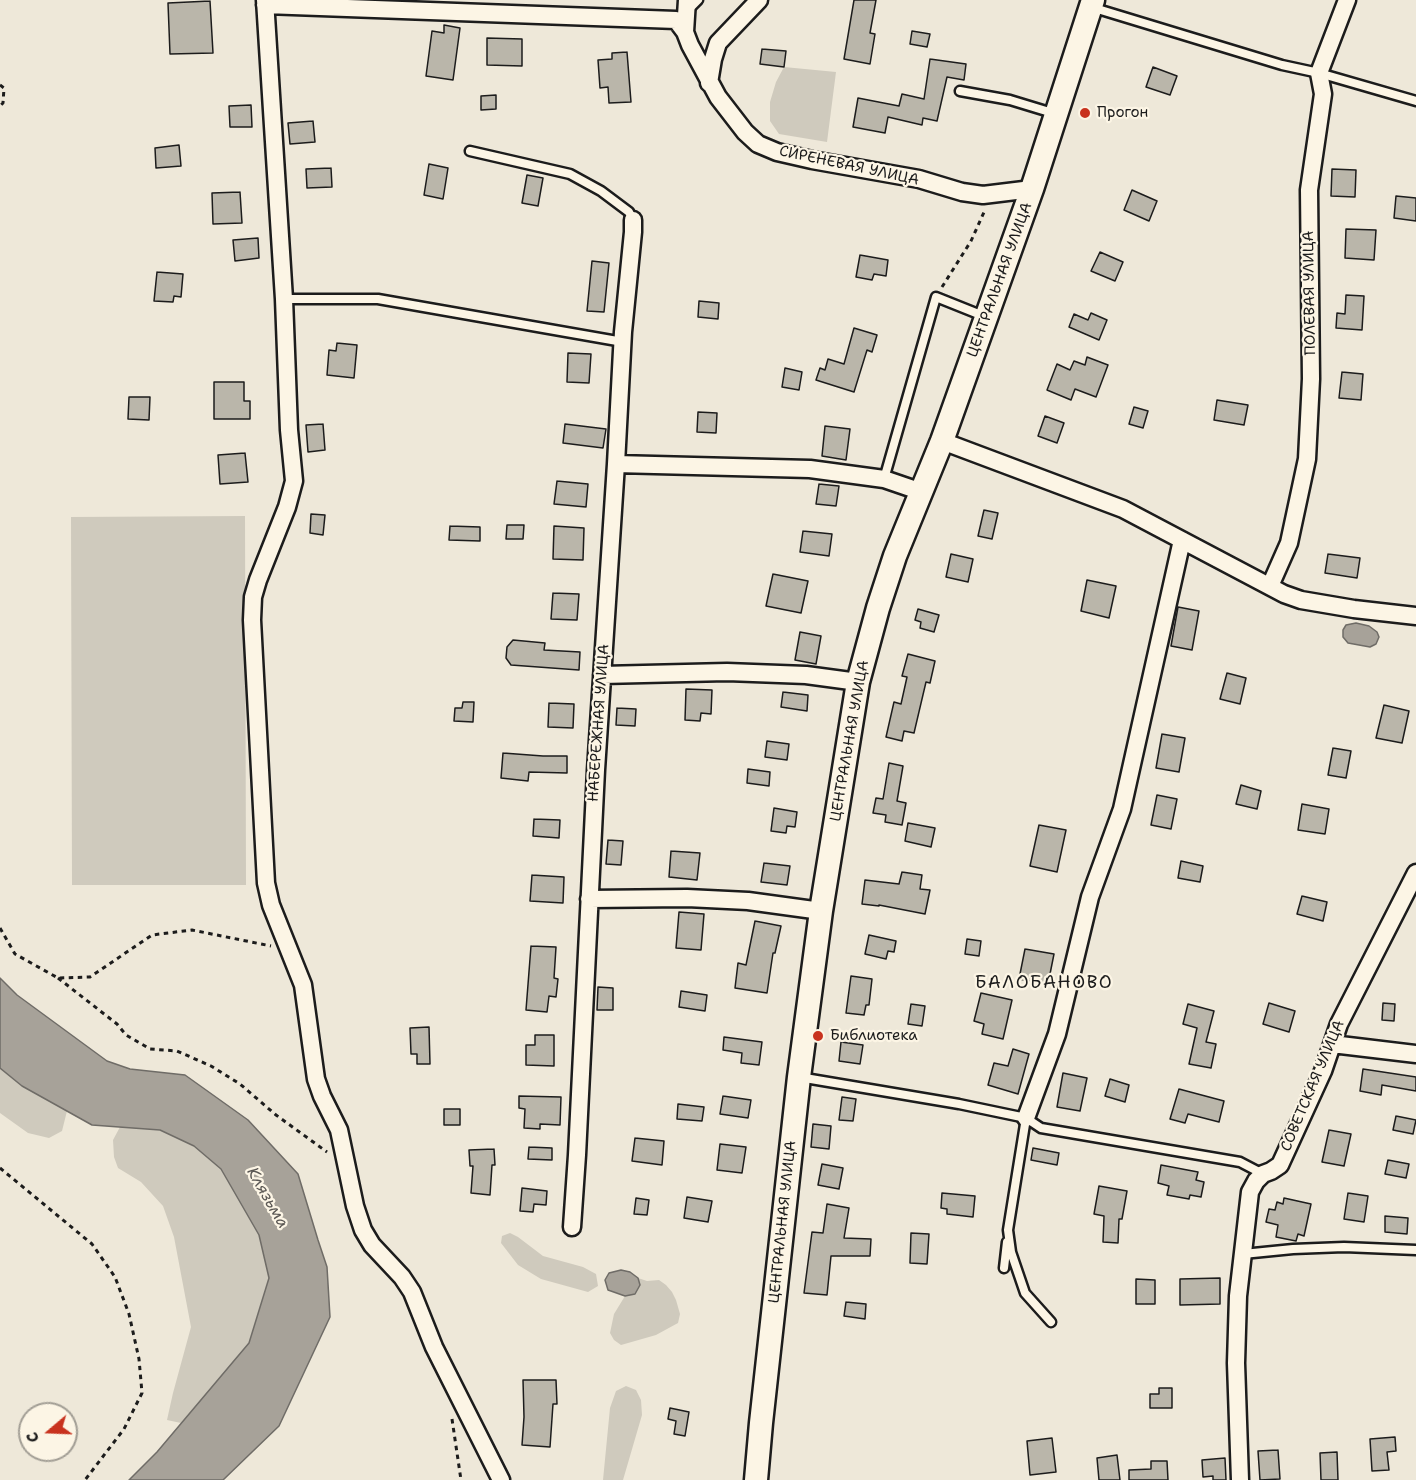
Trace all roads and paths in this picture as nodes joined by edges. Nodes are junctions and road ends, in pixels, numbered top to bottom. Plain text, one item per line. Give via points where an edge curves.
1 (759, 0) edge
2 (1347, 0) edge
3 (265, 3) edge
4 (691, 4) edge
5 (1092, 4) edge
6 (685, 32) junction
7 (1319, 73) junction
8 (709, 82) junction
9 (0, 85) edge
10 (960, 91) dead end
11 (1416, 101) edge
12 (0, 106) edge
13 (1056, 114) junction
14 (470, 151) dead end
15 (1032, 189) junction
16 (992, 194) junction
17 (633, 220) joint
18 (936, 297) junction
19 (284, 299) junction
20 (986, 317) junction
21 (623, 342) junction
22 (942, 441) junction
23 (616, 464) junction
24 (884, 479) junction
25 (922, 492) junction
26 (1182, 540) junction
27 (1270, 586) junction
28 (1416, 616) edge
29 (602, 675) junction
30 (858, 682) junction
31 (1416, 873) edge
32 (590, 898) junction
33 (821, 911) junction
34 (0, 928) edge
35 (288, 950) junction
36 (58, 978) junction
37 (1332, 1044) junction
38 (1416, 1054) edge
39 (799, 1077) junction
40 (1026, 1118) junction
41 (346, 1165) junction
42 (0, 1168) edge
43 (1263, 1174) junction
44 (572, 1227) dead end
45 (1008, 1230) junction
46 (1416, 1250) edge
47 (1243, 1254) junction
48 (1004, 1268) dead end
49 (1051, 1322) dead end
50 (85, 1480) edge
51 (501, 1480) edge
52 (756, 1480) edge
53 (1240, 1480) edge

1 - 8 street via 718,43
2 - 7 street, ПОЛЕВАЯ УЛИЦА
3 - 6 street via 662,19 676,20
3 - 19 street
4 - 6 street
5 - 7 lane via 1282,65
5 - 13 main road, ЦЕНТРАЛЬНАЯ УЛИЦА
6 - 8 street, СИРЕНЕВАЯ УЛИЦА
7 - 11 lane
7 - 27 street, ПОЛЕВАЯ УЛИЦА via 1323,94 1309,190 1311,379 1307,459 1289,543
8 - 16 street, СИРЕНЕВАЯ УЛИЦА via 745,132 758,144 777,152 919,179 962,192
9 - 12 path via 4,88
10 - 13 lane
13 - 15 main road, ЦЕНТРАЛЬНАЯ УЛИЦА
14 - 17 lane via 570,174 601,191 629,212
15 - 16 street, СИРЕНЕВАЯ УЛИЦА
15 - 20 main road, ЦЕНТРАЛЬНАЯ УЛИЦА
16 - 18 path via 971,242
17 - 21 street, НАБЕРЕЖНАЯ УЛИЦА
18 - 20 lane
18 - 24 lane
19 - 21 lane via 378,299
19 - 35 street via 294,482 258,580 252,620 266,883
20 - 22 main road, ЦЕНТРАЛЬНАЯ УЛИЦА
21 - 23 street, НАБЕРЕЖНАЯ УЛИЦА
22 - 25 main road, ЦЕНТРАЛЬНАЯ УЛИЦА
22 - 26 street via 1123,509
23 - 24 street via 810,469
23 - 29 street, НАБЕРЕЖНАЯ УЛИЦА
24 - 25 street
25 - 30 main road, ЦЕНТРАЛЬНАЯ УЛИЦА via 895,556
26 - 27 street
26 - 40 street via 1122,809 1090,897 1057,1034
27 - 28 street via 1301,600
29 - 30 street via 727,672
29 - 32 street, НАБЕРЕЖНАЯ УЛИЦА
30 - 33 main road, ЦЕНТРАЛЬНАЯ УЛИЦА
31 - 37 street, СОВЕТСКАЯ УЛИЦА
32 - 33 street via 687,898
32 - 44 street, НАБЕРЕЖНАЯ УЛИЦА
33 - 39 main road, ЦЕНТРАЛЬНАЯ УЛИЦА
34 - 36 path via 15,954
35 - 36 path via 192,930 152,935 90,977
35 - 41 street via 303,985 316,1079 339,1130
36 - 41 path via 126,1035 150,1049 177,1051 211,1066
37 - 38 street
37 - 43 street, СОВЕТСКАЯ УЛИЦА via 1280,1165
39 - 40 lane
39 - 52 main road, ЦЕНТРАЛЬНАЯ УЛИЦА
40 - 43 lane via 1041,1128 1240,1162
40 - 45 lane
41 - 51 street via 363,1230 412,1292 434,1347
42 - 50 path via 92,1244 115,1277 129,1314 142,1393 124,1429
43 - 47 street, СОВЕТСКАЯ УЛИЦА via 1250,1192
45 - 48 lane
45 - 49 lane via 1025,1293
46 - 47 lane via 1344,1247
47 - 53 street, СОВЕТСКАЯ УЛИЦА via 1236,1363

